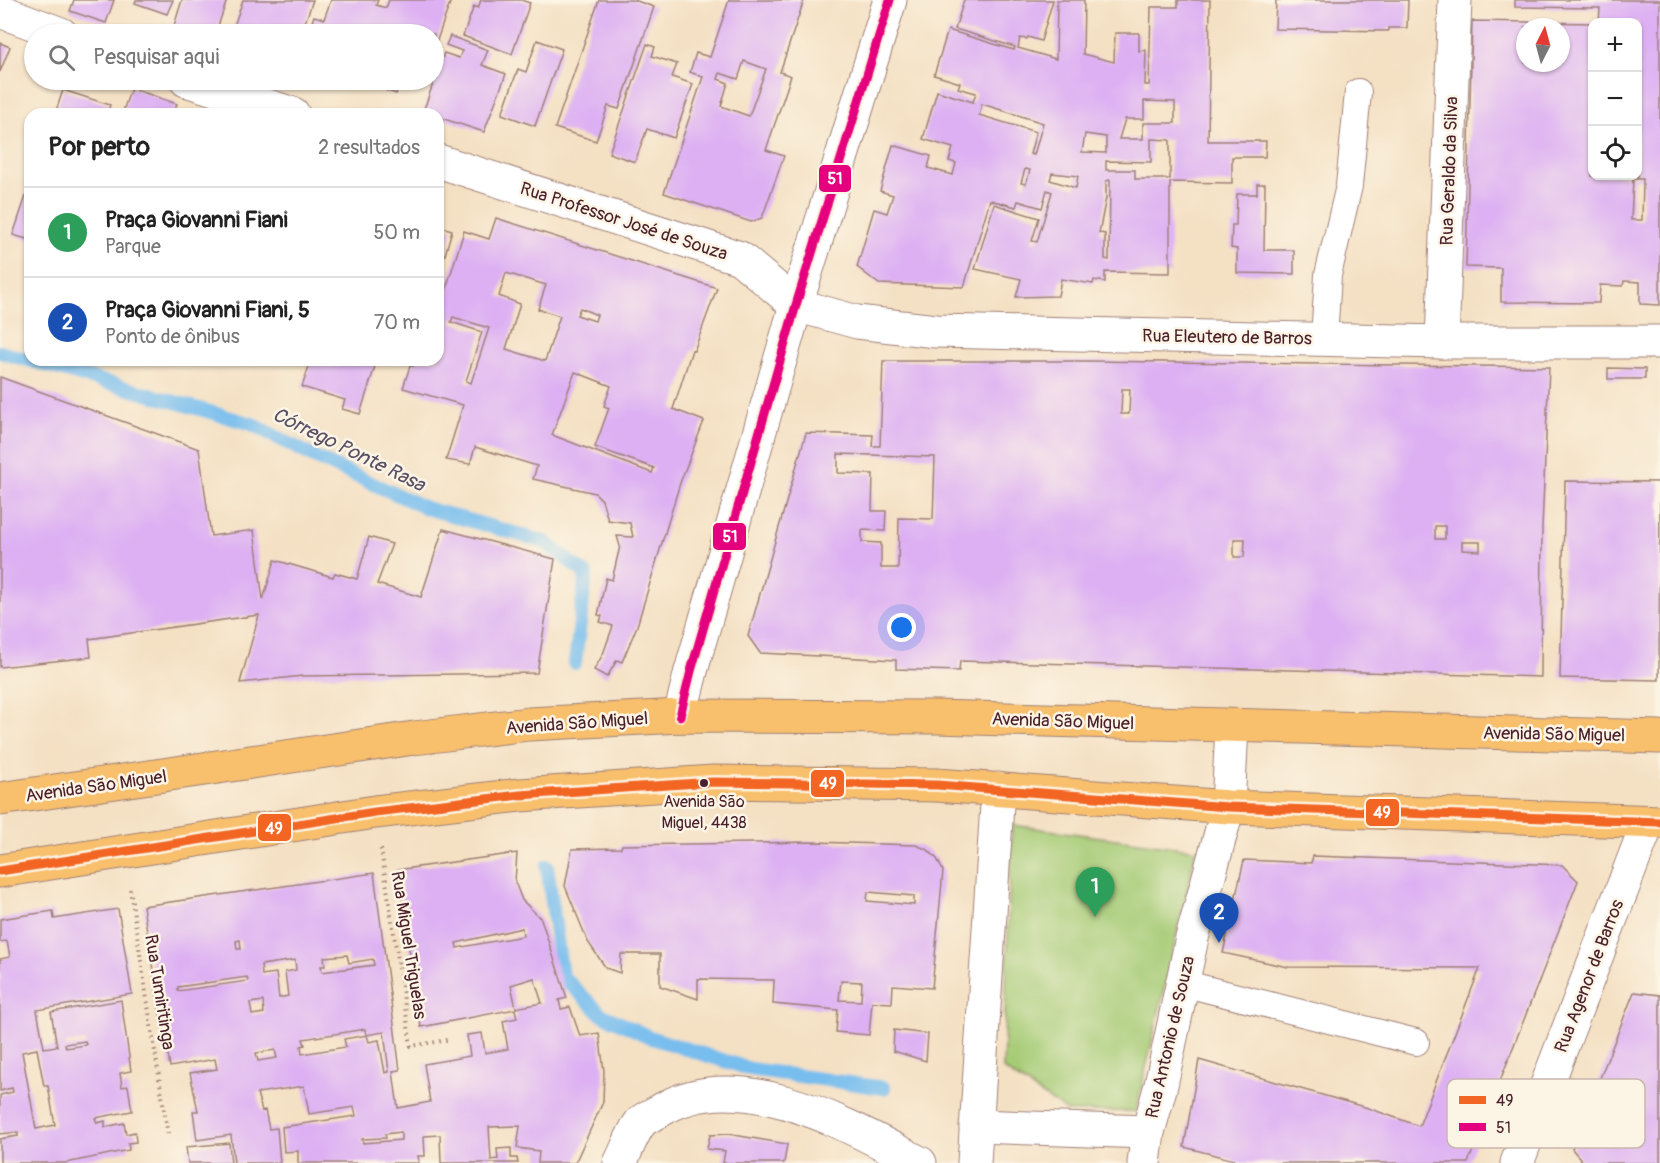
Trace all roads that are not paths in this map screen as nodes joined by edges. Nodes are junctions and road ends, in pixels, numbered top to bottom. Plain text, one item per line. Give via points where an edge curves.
1 (890, 0) edge
2 (1455, 0) edge
3 (0, 11) edge
4 (34, 24) edge
5 (217, 90) edge
6 (1358, 92) dead end
7 (274, 108) edge
8 (444, 163) edge
9 (796, 304) junction
10 (1324, 339) junction
11 (1442, 342) junction
12 (1660, 342) edge
13 (680, 716) junction
14 (1232, 726) junction
15 (1660, 737) edge
16 (998, 789) junction
17 (0, 799) edge
18 (1228, 807) junction
19 (1654, 822) edge
20 (0, 871) edge
21 (1182, 983) junction
22 (1416, 1042) dead end
23 (1551, 1079) edge
24 (976, 1126) junction
25 (1146, 1148) edge
26 (1523, 1148) edge
27 (620, 1163) edge
28 (920, 1163) edge
29 (974, 1163) edge
30 (1517, 1163) edge

1 - 9 street
2 - 11 street, Rua Geraldo da Silva
3 - 4 street
5 - 7 street
6 - 10 lane via 1349,186 1328,275
8 - 9 street, Rua Professor José de Souza via 740,258
9 - 10 street, Rua Eleutero de Barros via 857,322 936,331
9 - 13 street
10 - 11 street, Rua Eleutero de Barros
11 - 12 street, Rua Eleutero de Barros
13 - 14 main road, Avenida São Miguel via 937,717
13 - 17 main road, Avenida São Miguel via 529,724 414,738
14 - 15 main road, Avenida São Miguel
14 - 18 street
16 - 18 main road
16 - 20 main road via 713,782 520,795 375,812
16 - 24 street
18 - 19 main road
18 - 21 street, Rua Antonio de Souza
19 - 23 street, Rua Agenor de Barros
21 - 22 lane
21 - 25 street, Rua Antonio de Souza
24 - 25 street
24 - 29 street
26 - 30 street, Rua Agenor de Barros
27 - 28 street via 642,1122 676,1101 721,1092 765,1096 833,1120

